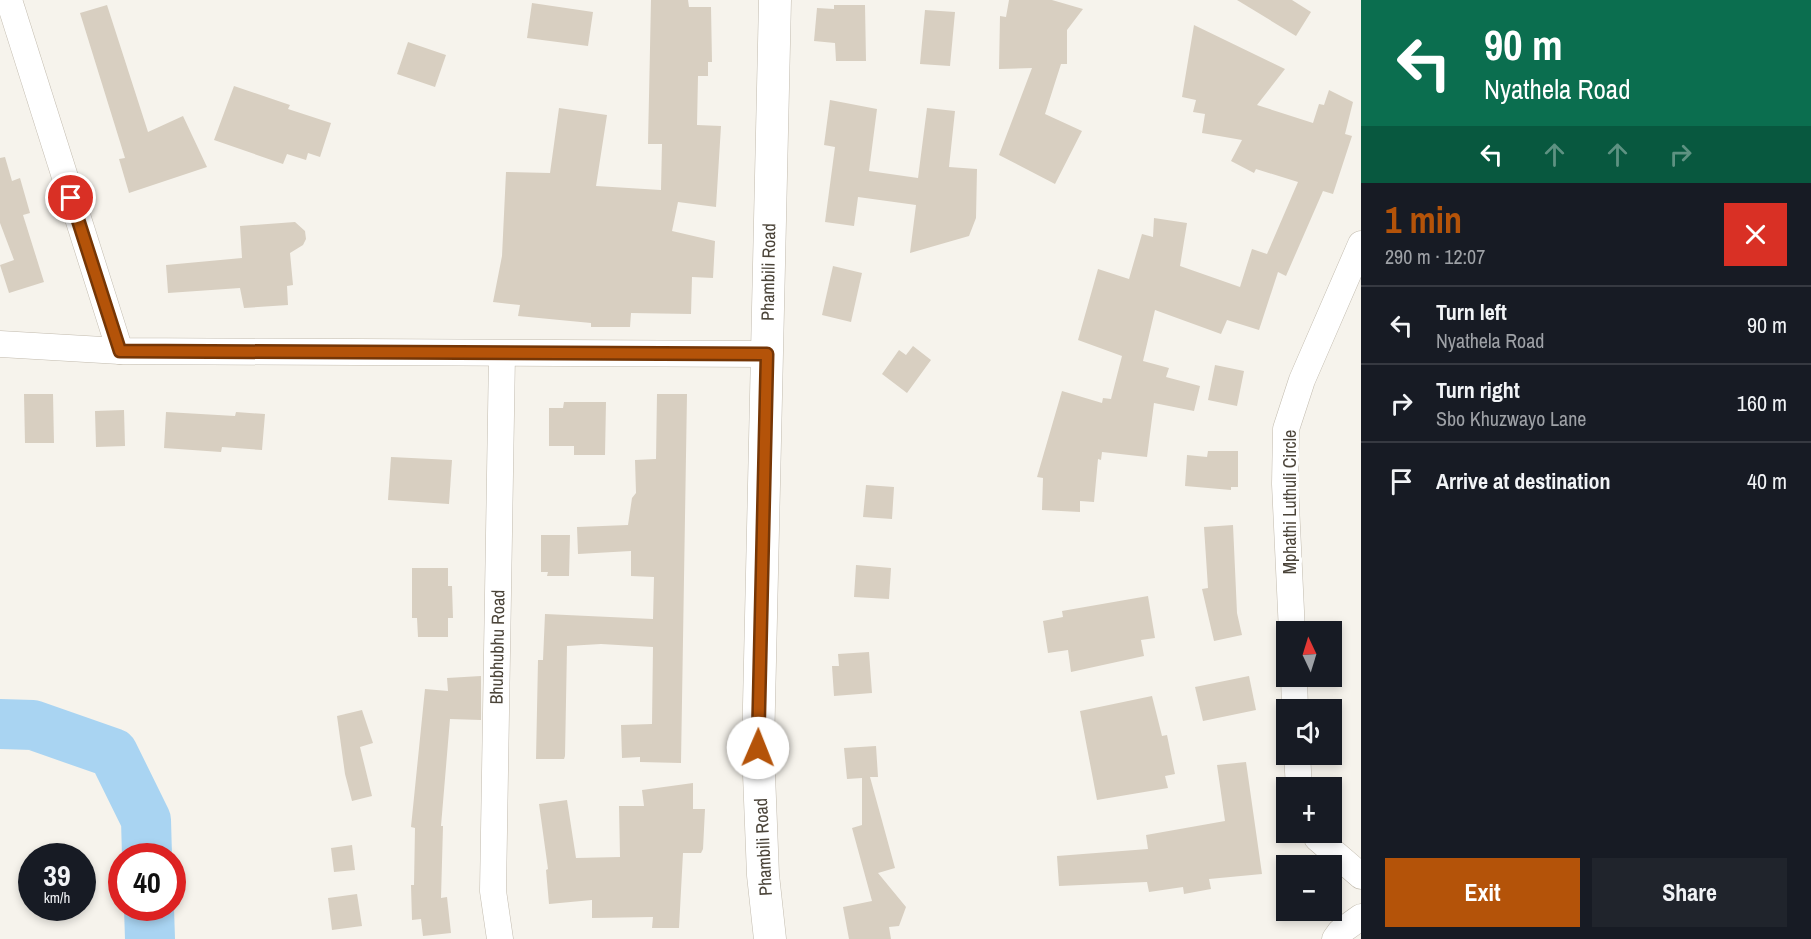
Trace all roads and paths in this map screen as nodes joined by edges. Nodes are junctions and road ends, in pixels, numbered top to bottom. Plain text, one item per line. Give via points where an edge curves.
1 (9, 0) edge
2 (775, 0) edge
3 (1361, 244) edge
4 (0, 344) edge
5 (120, 351) junction
6 (767, 354) junction
7 (502, 355) junction
8 (1291, 621) edge
9 (1323, 843) edge
10 (1361, 876) edge
11 (1361, 917) edge
12 (500, 939) edge
13 (770, 939) edge
14 (1335, 939) edge

1 - 5 street
2 - 6 street, Phambili Road
3 - 8 street, Mphathi Luthuli Circle via 1302,380 1286,429
4 - 5 street
5 - 7 street
6 - 7 street
6 - 13 street, Phambili Road via 758,748
7 - 12 street, Bhubhubhu Road via 494,891
9 - 10 street
11 - 14 street

